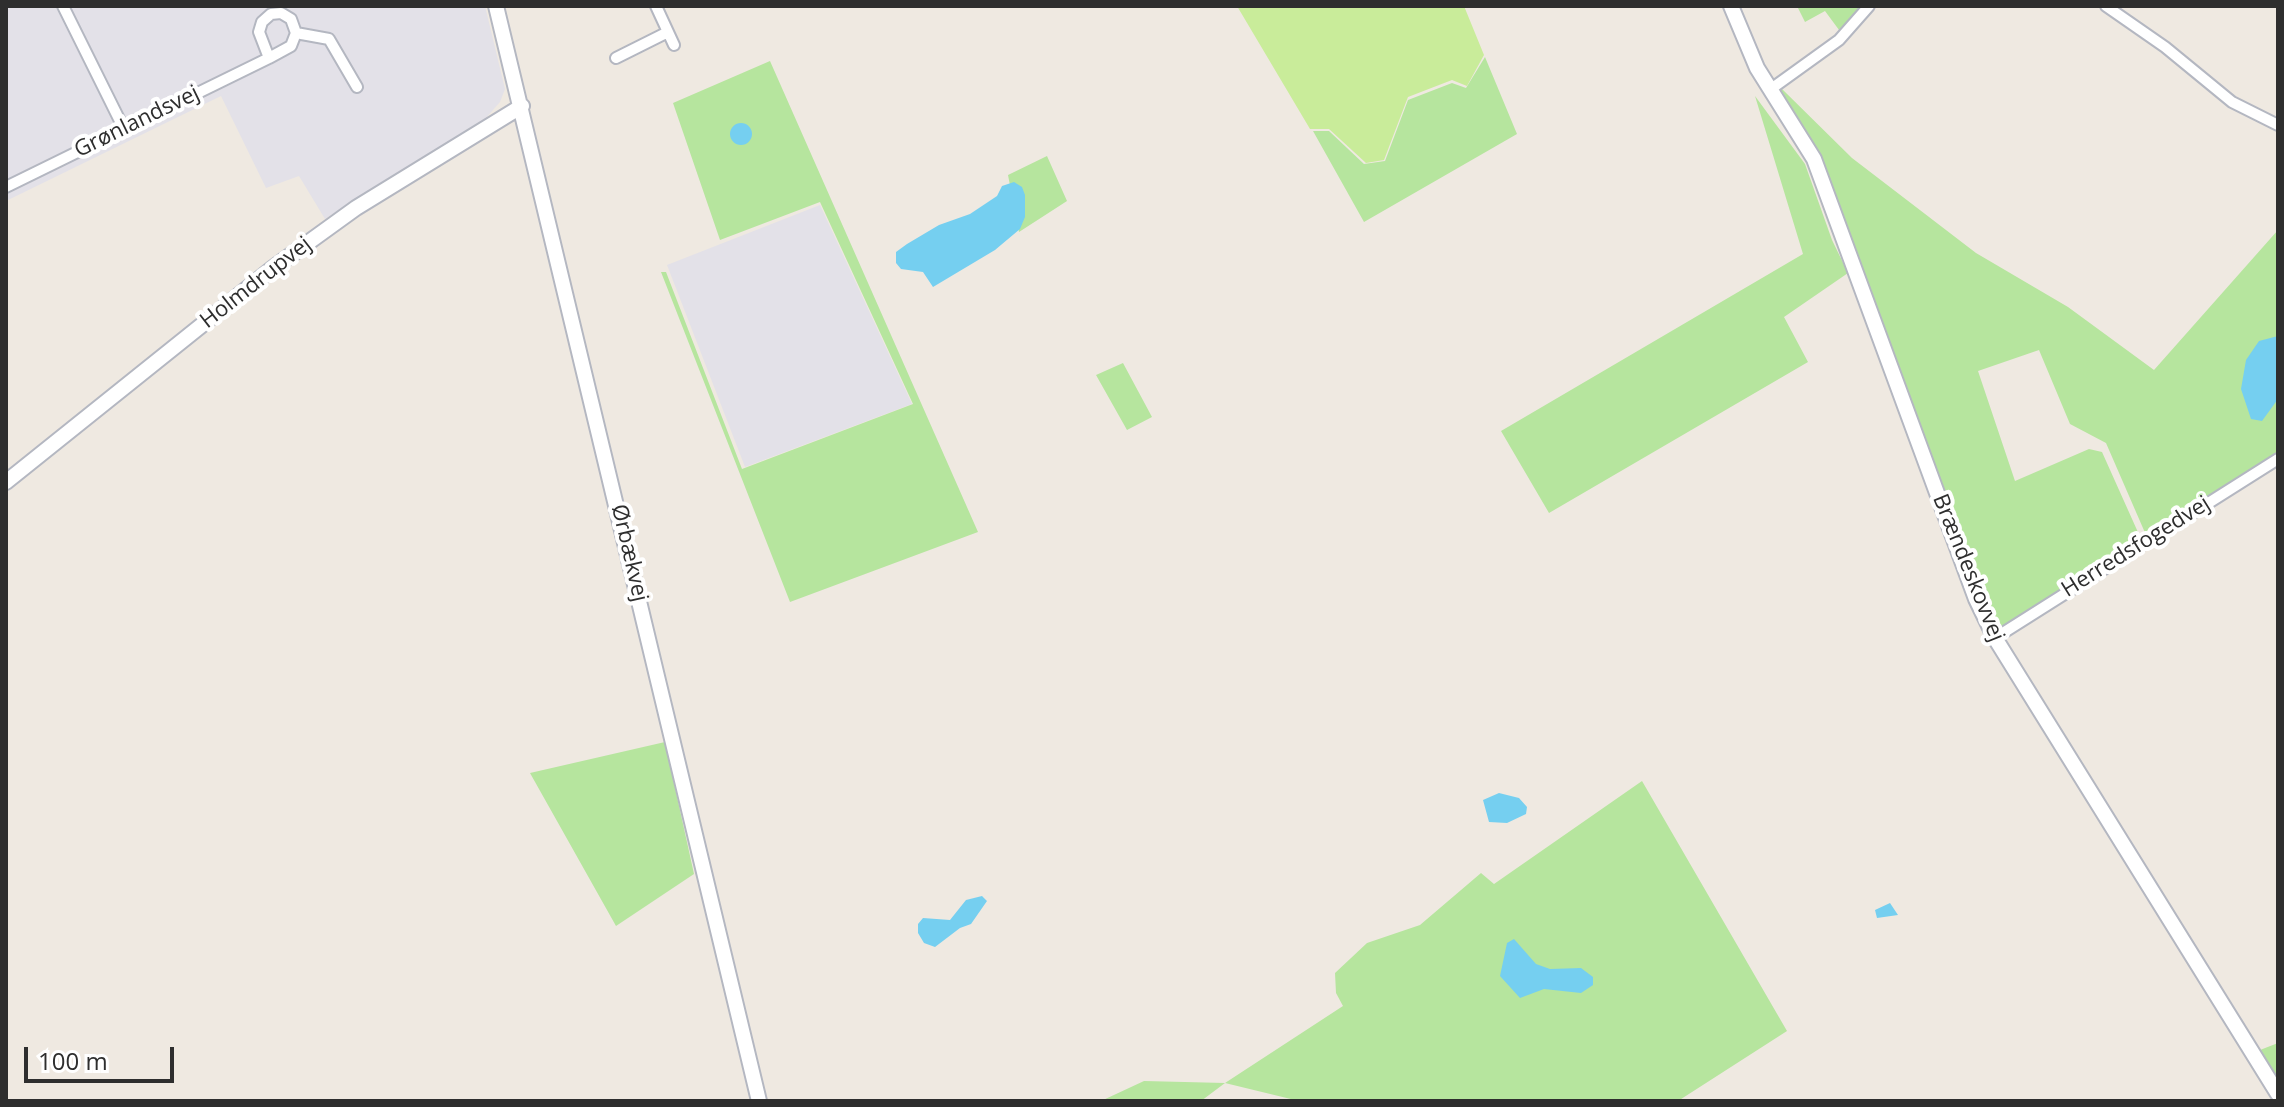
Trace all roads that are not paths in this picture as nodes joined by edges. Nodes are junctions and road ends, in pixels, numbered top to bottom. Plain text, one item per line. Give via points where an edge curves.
1 (63, 6) edge
2 (496, 6) edge
3 (656, 6) edge
4 (1731, 6) edge
5 (1869, 6) edge
6 (2106, 6) edge
7 (668, 32) junction
8 (296, 33) junction
9 (674, 45) dead end
10 (269, 58) junction
11 (616, 58) dead end
12 (357, 87) dead end
13 (1771, 89) junction
14 (522, 106) junction
15 (2278, 125) edge
16 (124, 129) junction
17 (6, 187) edge
18 (2278, 459) edge
19 (6, 482) edge
20 (1995, 638) junction
21 (2278, 1094) edge
22 (759, 1101) edge

1 - 16 street
2 - 14 street, Ørbækvej
3 - 7 street
4 - 13 street, Brændeskovvej
5 - 13 street via 1839,40
6 - 15 street via 2232,102
7 - 9 street
7 - 11 street
8 - 10 street, Grønlandsvej via 291,46
8 - 10 street via 291,19 281,13 262,22 259,32
8 - 12 street via 329,39
10 - 16 street, Grønlandsvej
13 - 20 street, Brændeskovvej via 1814,159
14 - 19 street, Holmdrupvej via 356,208 273,268
14 - 22 street, Ørbækvej
16 - 17 street, Grønlandsvej
18 - 20 street, Herredsfogedvej
20 - 21 street, Brændeskovvej

